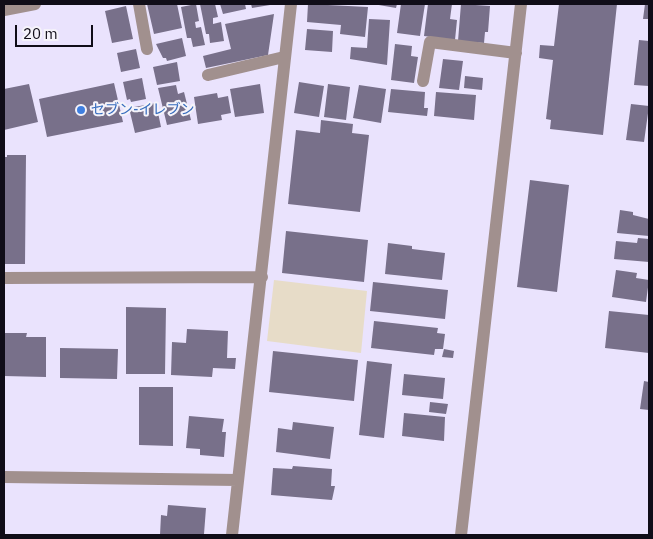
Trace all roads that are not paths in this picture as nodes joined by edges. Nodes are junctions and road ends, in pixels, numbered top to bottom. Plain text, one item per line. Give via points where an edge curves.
1 (35, 4) edge
2 (139, 4) edge
3 (291, 4) edge
4 (521, 4) edge
5 (4, 10) edge
6 (146, 49) dead end
7 (516, 53) junction
8 (284, 57) junction
9 (208, 75) dead end
10 (423, 81) dead end
11 (4, 278) edge
12 (262, 278) junction
13 (4, 477) edge
14 (238, 480) junction
15 (232, 535) edge
16 (461, 535) edge

1 - 5 street
2 - 6 street
3 - 8 street
4 - 7 street
7 - 10 street via 430,42
7 - 16 street
8 - 9 street
8 - 12 street
11 - 12 street
12 - 14 street
13 - 14 street
14 - 15 street

